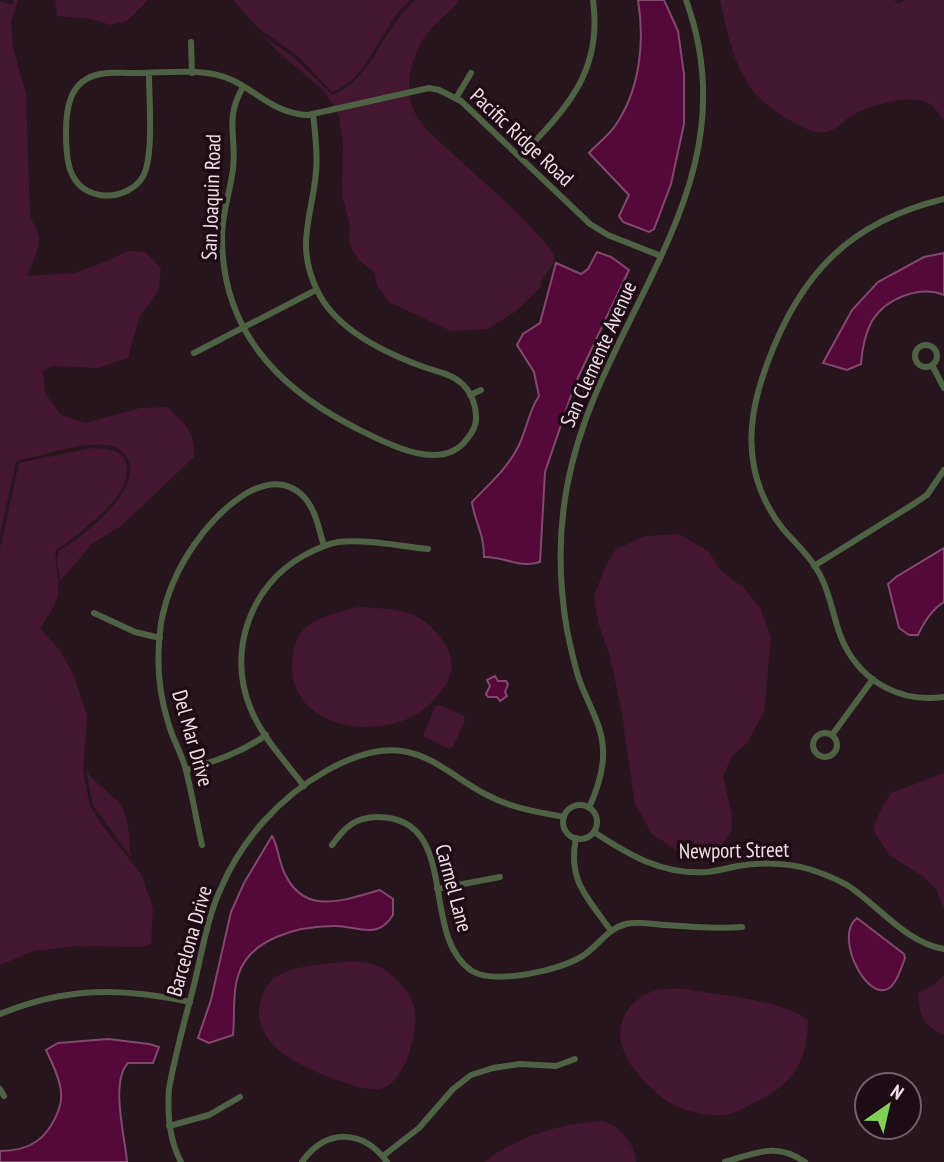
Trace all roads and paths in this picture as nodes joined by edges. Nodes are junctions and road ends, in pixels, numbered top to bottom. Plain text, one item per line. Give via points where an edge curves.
1 (593, 0) edge
2 (686, 0) edge
3 (191, 42) dead end
4 (192, 72) junction
5 (149, 73) junction
6 (471, 73) dead end
7 (243, 87) junction
8 (456, 98) junction
9 (313, 114) junction
10 (520, 157) junction
11 (944, 199) edge
12 (661, 256) junction
13 (316, 290) junction
14 (244, 327) junction
15 (194, 353) dead end
16 (932, 365) dead end
17 (944, 388) edge
18 (481, 390) dead end
19 (470, 396) junction
20 (944, 470) edge
21 (324, 546) junction
22 (428, 549) dead end
23 (814, 566) junction
24 (93, 613) dead end
25 (160, 638) junction
26 (873, 680) junction
27 (944, 697) edge
28 (266, 735) junction
29 (832, 735) junction
30 (186, 770) junction
31 (303, 786) junction
32 (589, 808) junction
33 (564, 817) junction
34 (594, 832) junction
35 (576, 838) junction
36 (202, 845) dead end
37 (332, 845) dead end
38 (500, 877) dead end
39 (437, 889) junction
40 (743, 927) dead end
41 (611, 931) junction
42 (944, 950) edge
43 (190, 1002) junction
44 (0, 1014) edge
45 (575, 1059) dead end
46 (240, 1097) dead end
47 (169, 1126) junction
48 (385, 1159) edge
49 (181, 1162) edge
50 (302, 1162) edge
51 (725, 1162) edge
52 (805, 1162) edge

1 - 10 street via 596,30 580,87
2 - 12 street, San Clemente Avenue via 698,43 703,119 687,197
3 - 4 street
4 - 5 street, Pacific Ridge Road
4 - 7 street, Pacific Ridge Road via 223,76
5 - 5 street, Pacific Ridge Road via 149,153 144,176 121,194 90,192 73,179 66,159 70,96 83,81 101,74
6 - 8 street
7 - 9 street, Pacific Ridge Road via 281,110
7 - 14 street, San Joaquin Road via 231,120 233,163 222,237 226,278
8 - 9 street, Pacific Ridge Road via 422,89
8 - 10 street, Pacific Ridge Road
9 - 13 street via 318,150 305,250
10 - 12 street, Pacific Ridge Road via 590,224
11 - 23 street via 871,228 820,268 781,326 759,387 752,414 754,467 774,517
12 - 32 street, San Clemente Avenue via 581,428 566,490 560,570 567,631 603,751 598,788
13 - 14 street
13 - 19 street via 345,325 392,354 460,382
14 - 15 street
14 - 19 street, San Joaquin Road via 279,376 312,403 386,442 424,455 452,453 464,444 476,422
16 - 17 street
18 - 19 street
20 - 23 street via 926,495
21 - 22 street via 364,542
21 - 25 street, Del Mar Drive via 314,513 296,491 274,484 248,492 215,518 194,544 173,583
21 - 28 street via 277,574 261,593 244,631 244,691
23 - 26 street via 844,643
24 - 25 street
25 - 30 street, Del Mar Drive via 162,699
26 - 27 street via 886,689 918,698
26 - 29 street
28 - 30 street via 232,756
28 - 31 street
29 - 29 street via 821,733 814,738 816,754 824,758 835,753
30 - 36 street, Del Mar Drive
31 - 33 street, Barcelona Drive via 357,757 403,751 438,764 512,806
31 - 43 street, Barcelona Drive via 262,823 220,889
32 - 33 street via 572,806
32 - 34 street via 597,820
33 - 35 street via 566,832
34 - 35 street
34 - 42 street, Newport Street via 657,867 709,872 757,864 814,871 848,886 908,932
35 - 41 street via 572,857 576,879
37 - 39 street, Carmel Lane via 354,821 393,818 424,840
38 - 39 street
39 - 41 street, Carmel Lane via 448,940 457,957 474,972 488,976 559,967 577,960
40 - 41 street, Carmel Lane via 628,923
43 - 44 street via 136,992 92,991 34,1001
43 - 47 street, Barcelona Drive via 169,1089
45 - 48 street via 556,1066 520,1064 471,1075
46 - 47 street via 209,1115
47 - 49 street, Barcelona Drive
48 - 50 street via 368,1143 345,1137 319,1143
51 - 52 street via 775,1149

